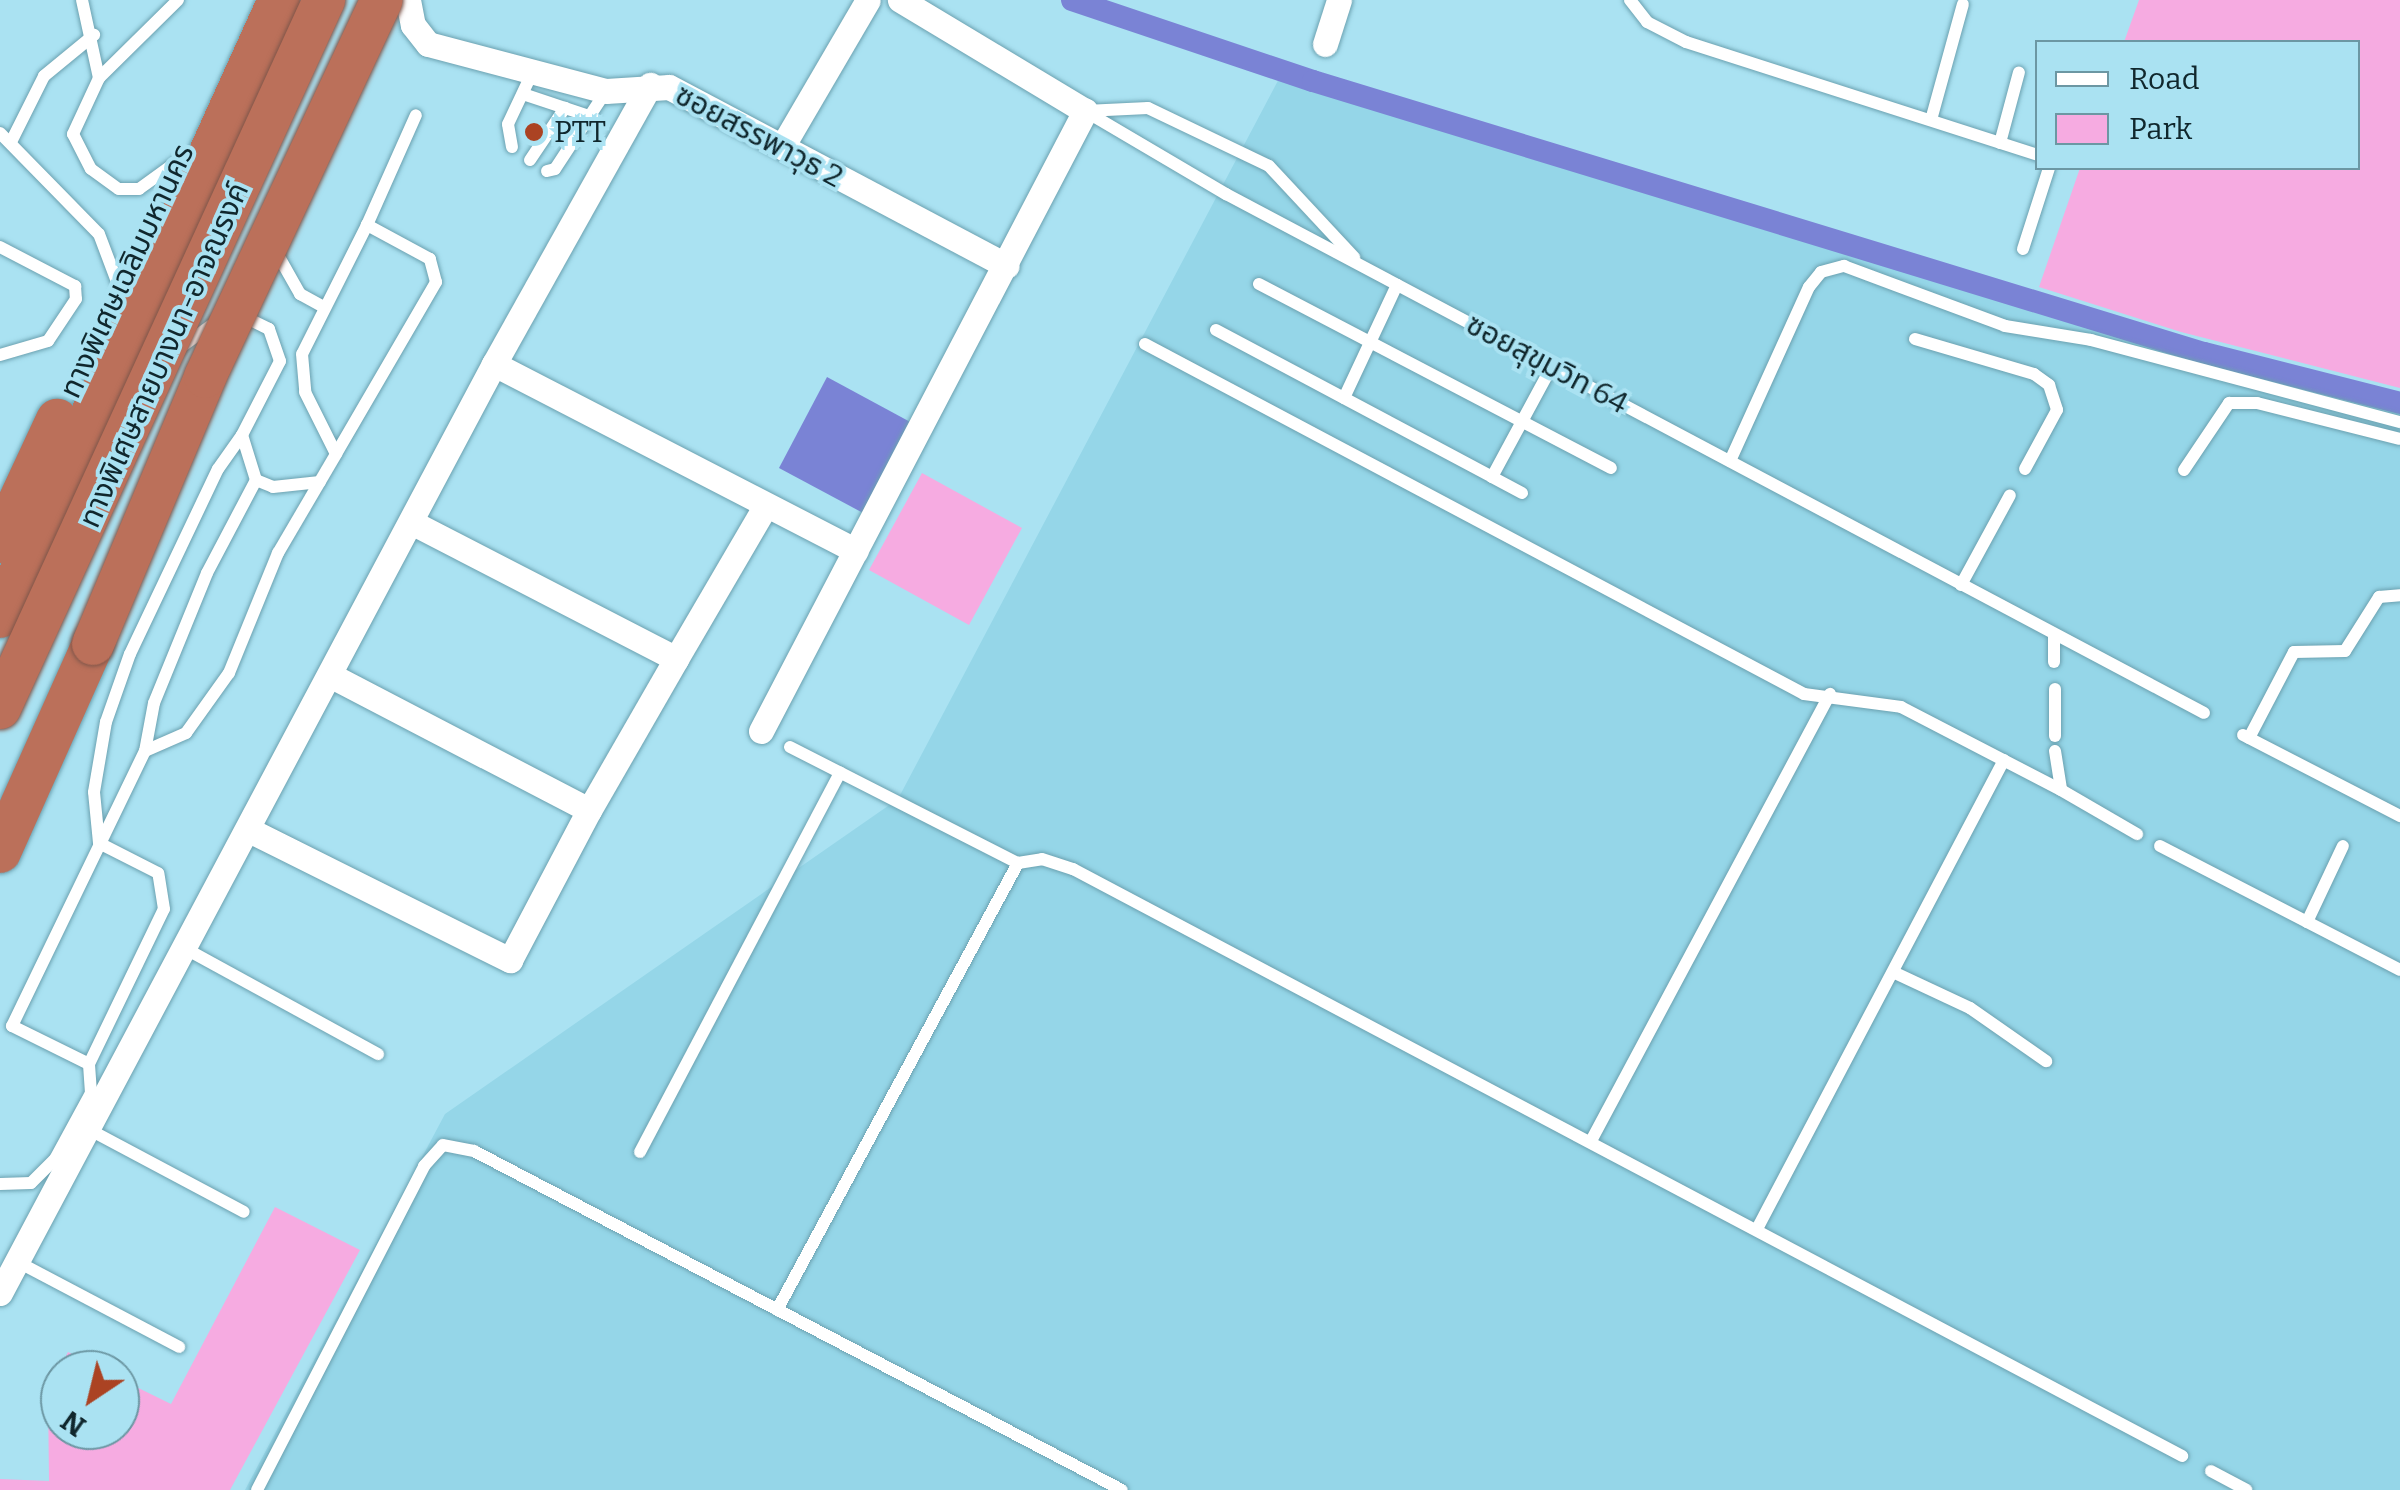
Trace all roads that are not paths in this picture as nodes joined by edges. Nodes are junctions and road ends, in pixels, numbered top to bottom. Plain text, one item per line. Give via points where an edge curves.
1 (82, 0) edge
2 (178, 0) edge
3 (254, 0) edge
4 (279, 0) edge
5 (316, 0) edge
6 (324, 0) edge
7 (382, 0) edge
8 (408, 0) edge
9 (868, 0) edge
10 (900, 0) edge
11 (1338, 0) edge
12 (1630, 0) edge
13 (1963, 4) dead end
14 (94, 35) junction
15 (1325, 44) dead end
16 (2018, 72) dead end
17 (99, 78) junction
18 (530, 83) junction
19 (650, 85) junction
20 (606, 91) junction
21 (565, 108) junction
22 (1085, 111) junction
23 (416, 115) dead end
24 (592, 117) junction
25 (1931, 120) junction
26 (0, 132) edge
27 (12, 142) junction
28 (2000, 142) junction
29 (512, 147) dead end
30 (782, 147) junction
31 (2035, 154) edge
32 (530, 160) dead end
33 (178, 161) junction
34 (2049, 170) edge
35 (546, 171) dead end
36 (367, 225) junction
37 (261, 227) dead end
38 (0, 247) edge
39 (2023, 249) dead end
40 (1006, 266) junction
41 (1364, 267) junction
42 (1259, 284) dead end
43 (1398, 285) junction
44 (119, 288) junction
45 (322, 306) junction
46 (1216, 330) dead end
47 (1915, 339) dead end
48 (1145, 344) dead end
49 (1369, 344) junction
50 (0, 355) edge
51 (494, 364) junction
52 (1552, 366) junction
53 (137, 378) junction
54 (274, 379) junction
55 (301, 379) junction
56 (1344, 398) junction
57 (1522, 422) junction
58 (2400, 422) edge
59 (242, 436) junction
60 (2400, 439) edge
61 (336, 454) junction
62 (1730, 461) junction
63 (1611, 468) dead end
64 (2025, 469) dead end
65 (2184, 470) dead end
66 (1492, 477) junction
67 (256, 480) junction
68 (320, 482) junction
69 (1522, 493) dead end
70 (2010, 495) dead end
71 (766, 505) junction
72 (411, 522) junction
73 (0, 542) edge
74 (856, 551) junction
75 (1962, 585) junction
76 (2400, 594) edge
77 (0, 616) edge
78 (2054, 635) junction
79 (676, 659) junction
80 (2054, 662) dead end
81 (0, 669) edge
82 (330, 675) junction
83 (2054, 688) dead end
84 (1830, 694) junction
85 (0, 708) edge
86 (2204, 714) dead end
87 (762, 731) dead end
88 (2055, 736) dead end
89 (790, 747) dead end
90 (145, 751) junction
91 (2055, 751) dead end
92 (2004, 760) junction
93 (840, 772) junction
94 (2062, 790) junction
95 (589, 810) junction
96 (2400, 816) edge
97 (249, 830) junction
98 (2137, 834) dead end
99 (8, 837) edge
100 (99, 843) junction
101 (2160, 846) dead end
102 (2343, 846) dead end
103 (1018, 863) junction
104 (0, 877) edge
105 (2308, 922) junction
106 (186, 949) junction
107 (2400, 970) edge
108 (1893, 972) junction
109 (378, 1054) dead end
110 (2046, 1061) dead end
111 (88, 1064) junction
112 (90, 1130) junction
113 (1591, 1141) junction
114 (640, 1152) dead end
115 (0, 1184) edge
116 (244, 1212) dead end
117 (1758, 1229) junction
118 (20, 1263) junction
119 (0, 1292) edge
120 (778, 1310) junction
121 (179, 1347) dead end
122 (2182, 1456) dead end
123 (2218, 1480) edge
124 (1106, 1486) edge
125 (258, 1490) edge
126 (1122, 1490) edge
127 (2246, 1490) edge

1 - 14 lane
2 - 17 lane
3 - 33 highway, ทางพิเศษเฉลิมมหานคร
4 - 77 highway, ทางพิเศษสายบางนา-อาจณรงค์
5 - 53 highway, ทางพิเศษเฉลิมมหานคร via 242,193
6 - 85 highway, ทางพิเศษสายบางนา-อาจณรงค์, bridge
7 - 99 highway, bridge via 206,377
8 - 18 street, ซอยสรรพาวุธ 2 via 413,25 428,44
9 - 30 street
10 - 22 street, ซอยสุขุมวิท 64
11 - 15 street
12 - 25 lane via 1646,22 1686,42
13 - 25 lane
14 - 17 lane
14 - 27 lane via 44,76
16 - 28 lane
17 - 33 lane via 73,134 90,169 119,189 139,189
18 - 20 street, ซอยสรรพาวุธ 2
18 - 21 lane
18 - 29 lane via 508,124
19 - 20 street, ซอยสรรพาวุธ 2
19 - 30 street, ซอยสรรพาวุธ 2 via 669,87
19 - 51 street
20 - 24 lane
21 - 24 lane
21 - 32 lane
22 - 40 street
22 - 41 lane, ซอยสุขุมวิท 64
22 - 41 lane via 1148,108 1268,166
23 - 36 lane
24 - 35 lane via 556,169
25 - 28 lane
26 - 27 lane
27 - 44 lane via 99,234
28 - 31 lane
30 - 40 street, ซอยสรรพาวุธ 2
33 - 44 highway, ทางพิเศษเฉลิมมหานคร
34 - 39 lane
36 - 45 lane
36 - 61 lane via 430,259 436,282
37 - 45 lane via 300,294
38 - 50 lane via 75,286 76,299 48,341
40 - 74 street
41 - 43 lane, ซอยสุขุมวิท 64
42 - 49 lane
43 - 49 lane
43 - 52 lane, ซอยสุขุมวิท 64
44 - 73 highway, ทางพิเศษเฉลิมมหานคร
45 - 55 lane via 307,334
46 - 56 lane
47 - 64 lane via 2034,374 2049,385 2058,410
48 - 84 lane via 1804,694
49 - 56 lane
49 - 57 lane
51 - 71 street
51 - 72 street
52 - 57 lane
52 - 62 lane, ซอยสุขุมวิท 64
53 - 54 lane via 225,315 237,314 268,330 280,361
53 - 81 highway, ทางพิเศษเฉลิมมหานคร
54 - 55 lane
54 - 59 lane
55 - 61 lane
56 - 66 lane
57 - 63 lane
57 - 66 lane
58 - 62 lane via 2091,340 2006,326 1844,266 1822,272 1810,287
59 - 67 lane
59 - 100 lane via 218,469 124,671 94,792
60 - 65 lane via 2257,403 2229,403
61 - 68 lane
62 - 75 lane, ซอยสุขุมวิท 64
66 - 69 lane
67 - 68 lane via 272,488
67 - 90 lane via 154,702
68 - 90 lane via 278,553 253,624 206,711 186,733
70 - 75 lane
71 - 74 street
71 - 79 street
72 - 79 street
72 - 82 street
74 - 87 street
75 - 78 lane, ซอยสุขุมวิท 64
76 - 96 lane via 2380,597 2345,651 2294,652 2246,736
78 - 80 lane
78 - 86 lane, ซอยสุขุมวิท 64
79 - 95 street
82 - 95 street
82 - 97 street
83 - 88 lane
84 - 92 lane via 1901,707
84 - 113 lane
89 - 93 lane
90 - 100 lane
91 - 94 lane
92 - 94 lane
92 - 108 lane
93 - 103 lane
93 - 114 lane
94 - 98 lane
95 - 97 street via 510,960
97 - 106 street
99 - 104 lane
100 - 111 lane via 158,873 164,909
100 - 111 lane via 12,1026
101 - 105 lane
102 - 105 lane
103 - 113 lane via 1042,859 1073,869
103 - 120 lane
105 - 107 lane
106 - 109 lane
106 - 112 street
108 - 110 lane via 1970,1008
108 - 117 lane
111 - 115 lane via 91,1094 55,1159 31,1183
112 - 116 lane
112 - 118 street
113 - 117 lane
117 - 122 lane
118 - 119 street
118 - 121 lane
120 - 124 lane
120 - 125 lane via 474,1151 443,1145 424,1166
123 - 127 lane
124 - 126 lane

